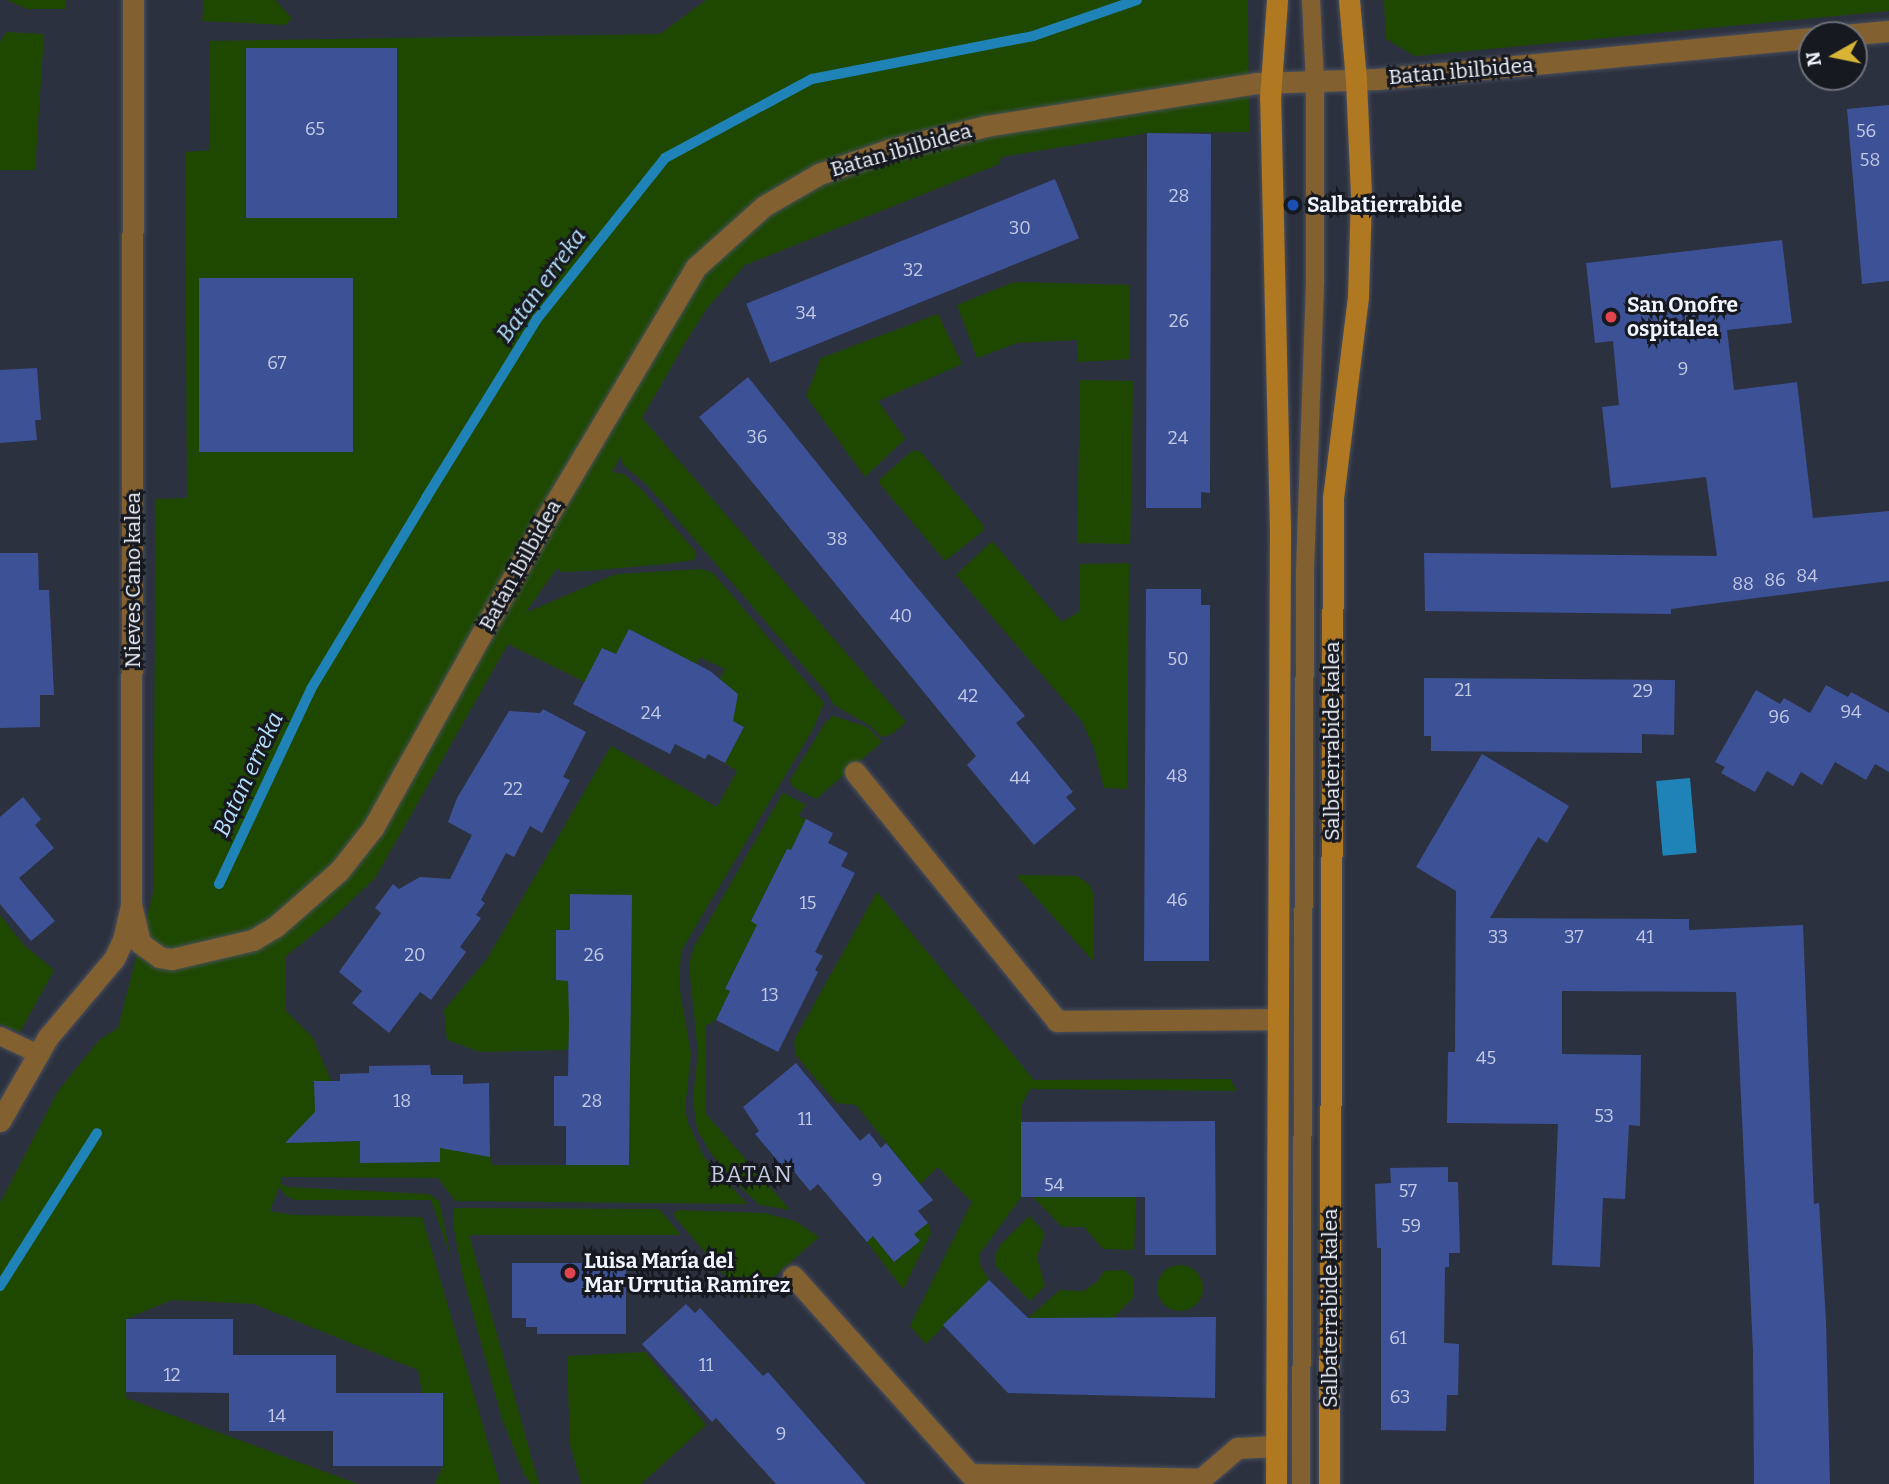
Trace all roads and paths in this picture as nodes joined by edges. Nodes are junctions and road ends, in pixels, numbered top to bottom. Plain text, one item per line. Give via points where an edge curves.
1 (133, 0) edge
2 (1277, 0) edge
3 (1311, 0) edge
4 (1349, 0) edge
5 (1889, 31) edge
6 (1868, 33) edge
7 (1798, 39) edge
8 (1356, 80) junction
9 (1315, 82) junction
10 (1270, 83) junction
11 (855, 772) dead end
12 (131, 904) junction
13 (1277, 1019) junction
14 (0, 1036) edge
15 (38, 1054) junction
16 (0, 1121) edge
17 (793, 1276) dead end
18 (1276, 1446) junction
19 (1276, 1484) edge
20 (1301, 1484) edge
21 (1329, 1484) edge

1 - 12 street, Nieves Cano kalea
2 - 10 street
3 - 9 lane, Salbaterrabide kalea
4 - 8 street, Salbaterrabide kalea
5 - 6 street
7 - 8 street, Batan ibilbidea
8 - 9 street, Batan ibilbidea
8 - 21 street, Salbaterrabide kalea via 1360,265 1333,498
9 - 10 street, Batan ibilbidea
9 - 20 lane, Salbaterrabide kalea via 1315,280 1305,583
10 - 12 street, Batan ibilbidea via 986,126 891,149 819,174 764,206 696,267 674,299 373,828 339,871 275,928 253,940 172,959 159,957 141,943
10 - 13 street via 1280,531
11 - 13 street via 1058,1021
12 - 15 street, Nieves Cano kalea via 114,958
13 - 18 street
14 - 15 lane
15 - 16 street, Nieves Cano kalea
17 - 18 street via 970,1474 1201,1479 1237,1448
18 - 19 street

